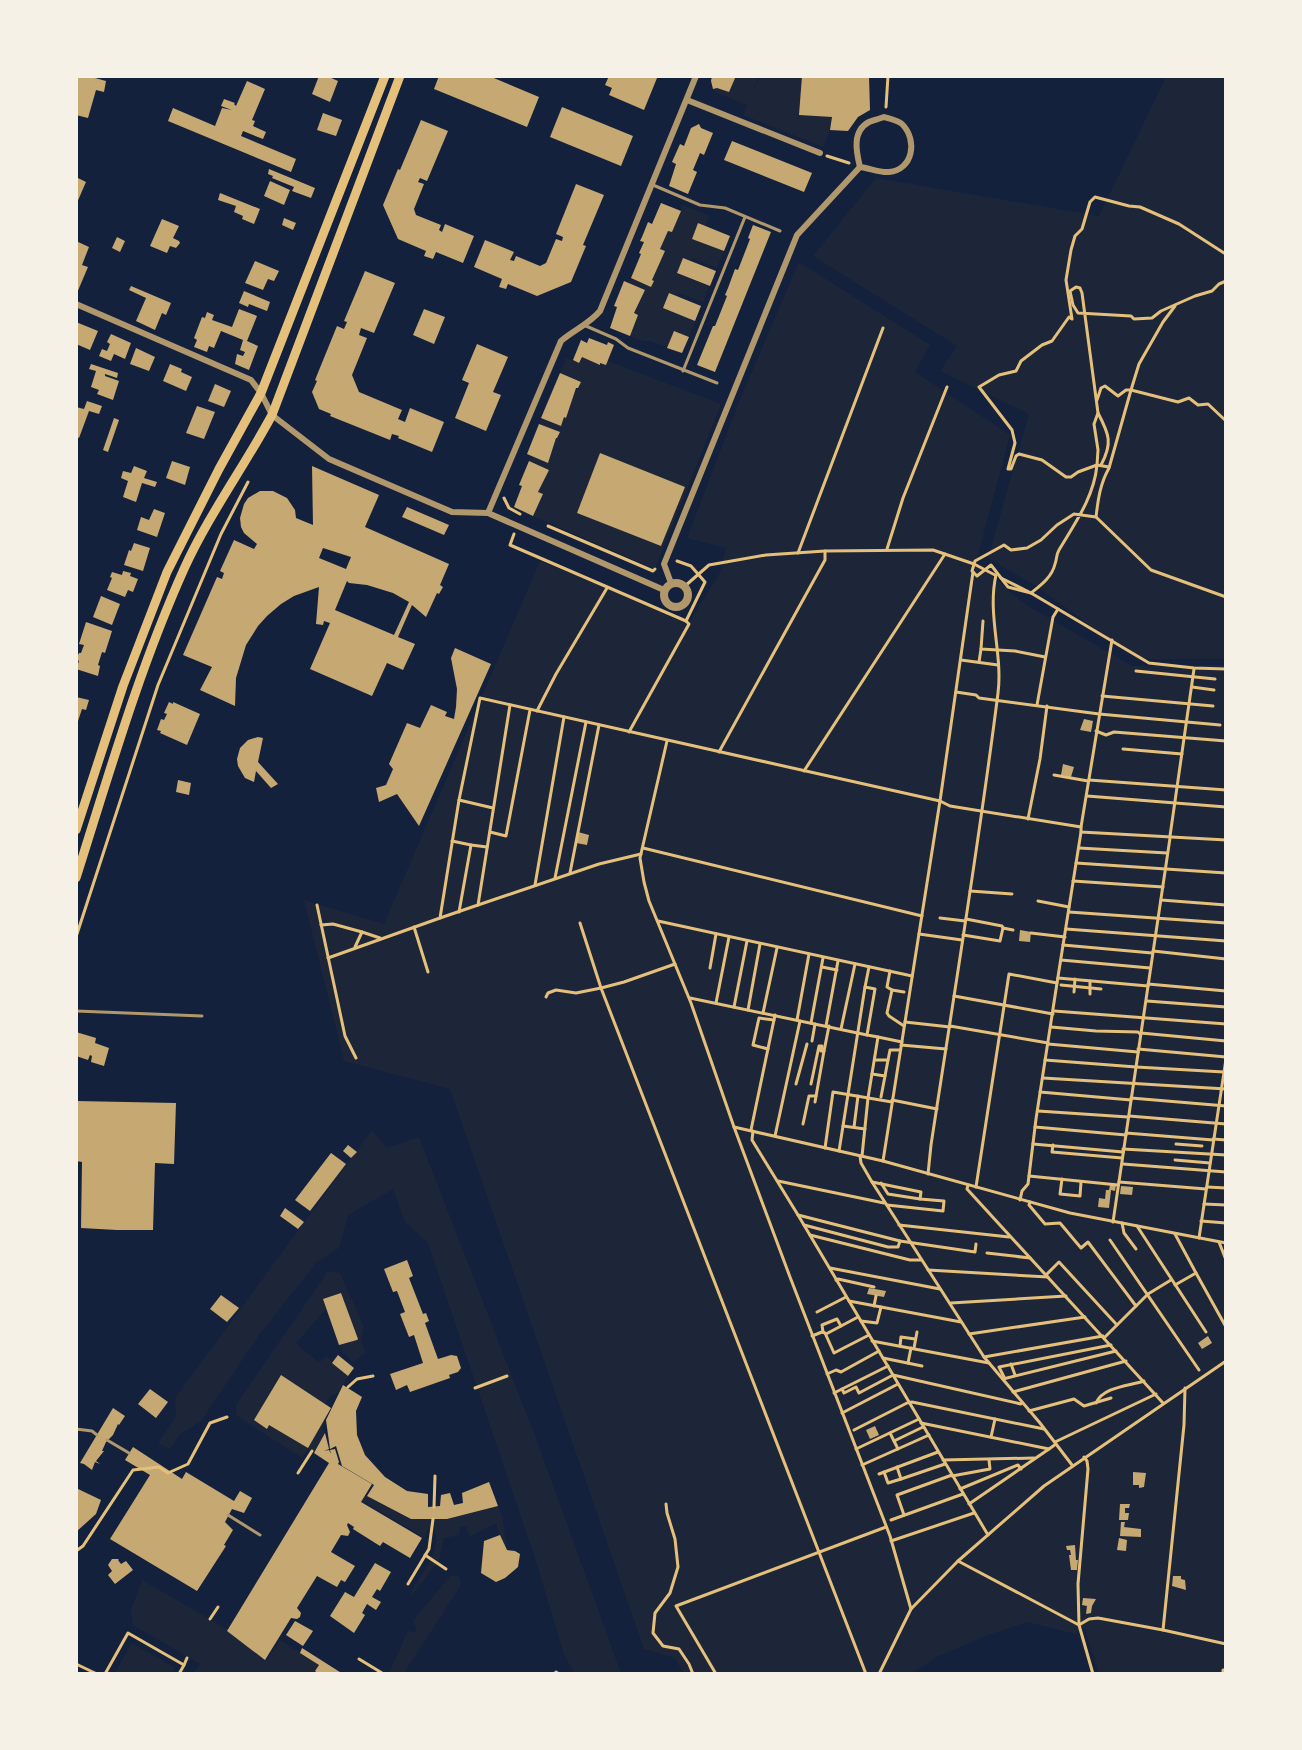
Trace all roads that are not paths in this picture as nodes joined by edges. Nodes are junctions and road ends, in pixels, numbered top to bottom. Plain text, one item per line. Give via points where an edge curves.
1 (385, 76) edge
2 (400, 76) edge
3 (696, 76) edge
4 (687, 100) junction
5 (820, 153) road end
6 (860, 167) junction
7 (651, 185) junction
8 (745, 217) junction
9 (780, 231) dead end
10 (76, 304) edge
11 (584, 325) junction
12 (684, 371) junction
13 (717, 383) dead end
14 (261, 393) junction
15 (272, 415) junction
16 (488, 513) junction
17 (671, 583) junction
18 (664, 590) junction
19 (76, 831) edge
20 (76, 879) edge
21 (76, 1011) edge
22 (202, 1016) dead end
23 (76, 1429) edge
24 (98, 1435) dead end
25 (107, 1440) dead end
26 (129, 1453) dead end
27 (228, 1515) dead end
28 (260, 1534) dead end

1 - 14 main road
2 - 15 main road
3 - 4 street
4 - 5 street
4 - 7 street
6 - 6 street via 889,172 903,167 912,153 910,136 900,122 884,117 868,122 857,136
6 - 17 street via 797,235 664,564
7 - 8 lane via 700,205 725,208
7 - 11 street via 600,311
8 - 9 lane
8 - 12 lane
10 - 14 street via 251,380
11 - 12 lane
11 - 16 street via 561,341
12 - 13 lane
14 - 15 street
14 - 19 main road via 166,572 123,686
15 - 16 street via 329,459 452,512
15 - 20 main road via 185,567 156,636
16 - 18 street
17 - 18 street
17 - 18 street via 685,586 688,595 684,604 676,607 667,603
21 - 22 lane
23 - 24 lane
25 - 26 lane
27 - 28 lane

